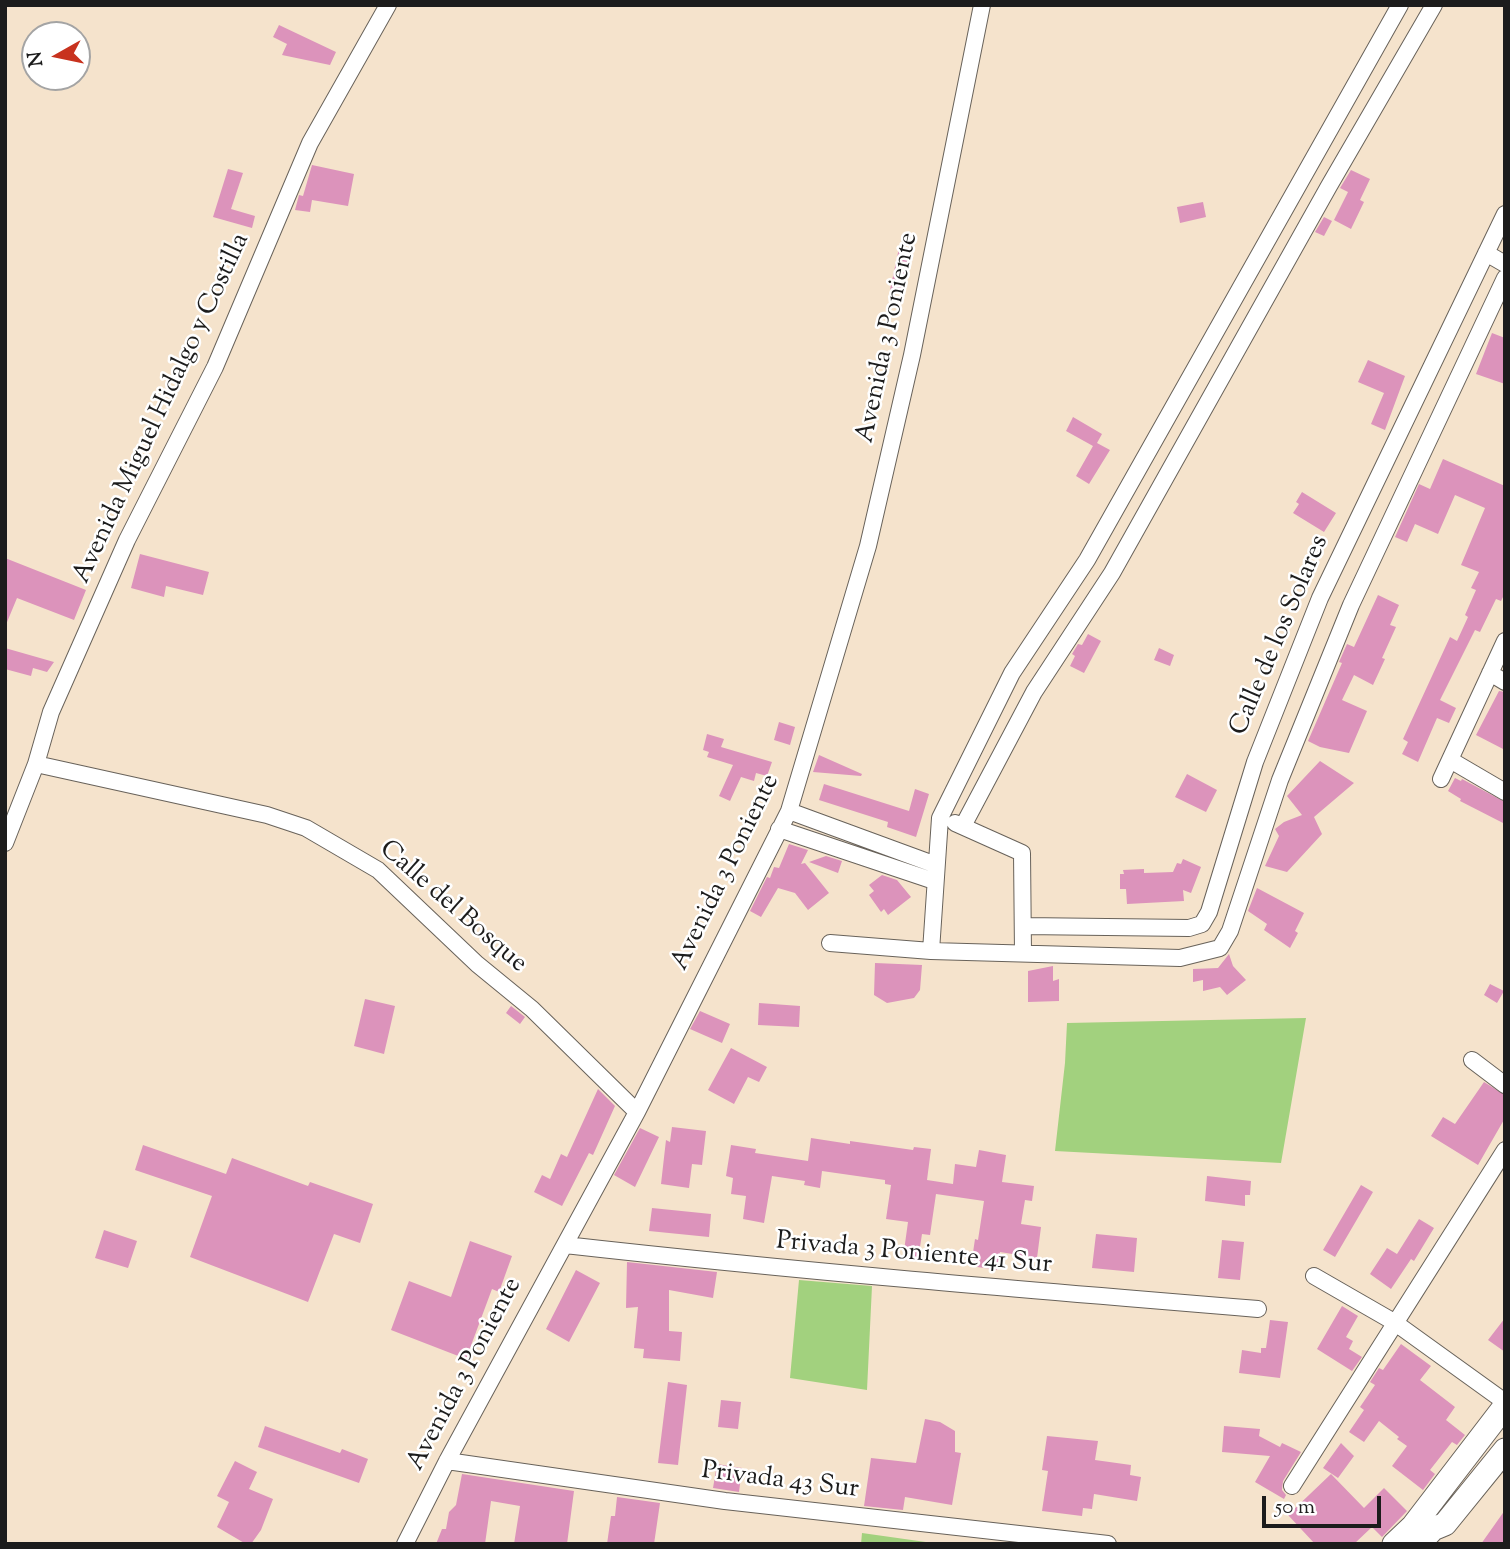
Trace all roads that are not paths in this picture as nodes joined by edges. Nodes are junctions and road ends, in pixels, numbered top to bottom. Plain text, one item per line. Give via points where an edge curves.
1 (388, 5) edge
2 (982, 5) edge
3 (1400, 5) edge
4 (1434, 5) edge
5 (1307, 171) junction
6 (1329, 186) junction
7 (1505, 214) edge
8 (1486, 253) junction
9 (1505, 264) edge
10 (1505, 278) edge
11 (1087, 560) junction
12 (1112, 573) junction
13 (1320, 598) junction
14 (1351, 605) junction
15 (1505, 641) edge
16 (1489, 673) junction
17 (1505, 682) edge
18 (1452, 761) junction
19 (36, 764) junction
20 (1441, 779) dead end
21 (1505, 792) edge
22 (789, 811) junction
23 (940, 818) junction
24 (963, 826) junction
25 (779, 829) junction
26 (5, 843) edge
27 (935, 873) junction
28 (1024, 926) junction
29 (830, 943) dead end
30 (931, 951) junction
31 (1023, 953) junction
32 (1472, 1060) dead end
33 (1505, 1085) edge
34 (637, 1112) junction
35 (1505, 1150) edge
36 (565, 1245) junction
37 (1314, 1276) dead end
38 (1258, 1309) dead end
39 (1394, 1322) junction
40 (1505, 1404) edge
41 (1505, 1450) edge
42 (447, 1461) junction
43 (1292, 1486) dead end
44 (1440, 1534) edge
45 (405, 1544) edge
46 (1108, 1544) edge
47 (1394, 1544) edge
48 (1419, 1544) edge

1 - 19 street, Avenida Miguel Hidalgo y Costilla via 310,144 215,367 127,540 51,712
2 - 22 street, Avenida 3 Poniente via 912,355 867,546
3 - 5 street
4 - 6 street
5 - 6 street
5 - 11 street
6 - 12 street
7 - 8 street, Calle de los Solares
8 - 9 street
8 - 13 street, Calle de los Solares
10 - 14 street, Calle de los Solares
11 - 12 street
11 - 23 street via 1012,673
12 - 24 street via 1034,692
13 - 14 street
13 - 28 street, Calle de los Solares via 1255,762 1202,924 1189,928
14 - 31 street, Calle de los Solares via 1280,780 1230,931 1220,948 1180,958
15 - 16 street
16 - 17 street
16 - 18 street
18 - 20 street
18 - 21 street
19 - 26 street, Avenida Miguel Hidalgo y Costilla
19 - 34 street, Calle del Bosque via 306,828 378,870 532,1009
22 - 25 street, Avenida 3 Poniente
22 - 27 street
23 - 24 street
23 - 27 street
24 - 28 street via 1022,853
25 - 27 street
25 - 34 street, Avenida 3 Poniente
27 - 30 street
28 - 31 street
29 - 30 street, Calle de los Solares
30 - 31 street, Calle de los Solares
32 - 33 street
34 - 36 street, Avenida 3 Poniente
35 - 39 street
36 - 38 street, Privada 3 Poniente 41 Sur via 967,1286
36 - 42 street, Avenida 3 Poniente
37 - 39 street
39 - 40 street
39 - 43 street
40 - 47 main road via 1413,1526
41 - 44 main road
42 - 45 street, Avenida 3 Poniente
42 - 46 street, Privada 43 Sur via 725,1501
44 - 48 main road via 1433,1529

